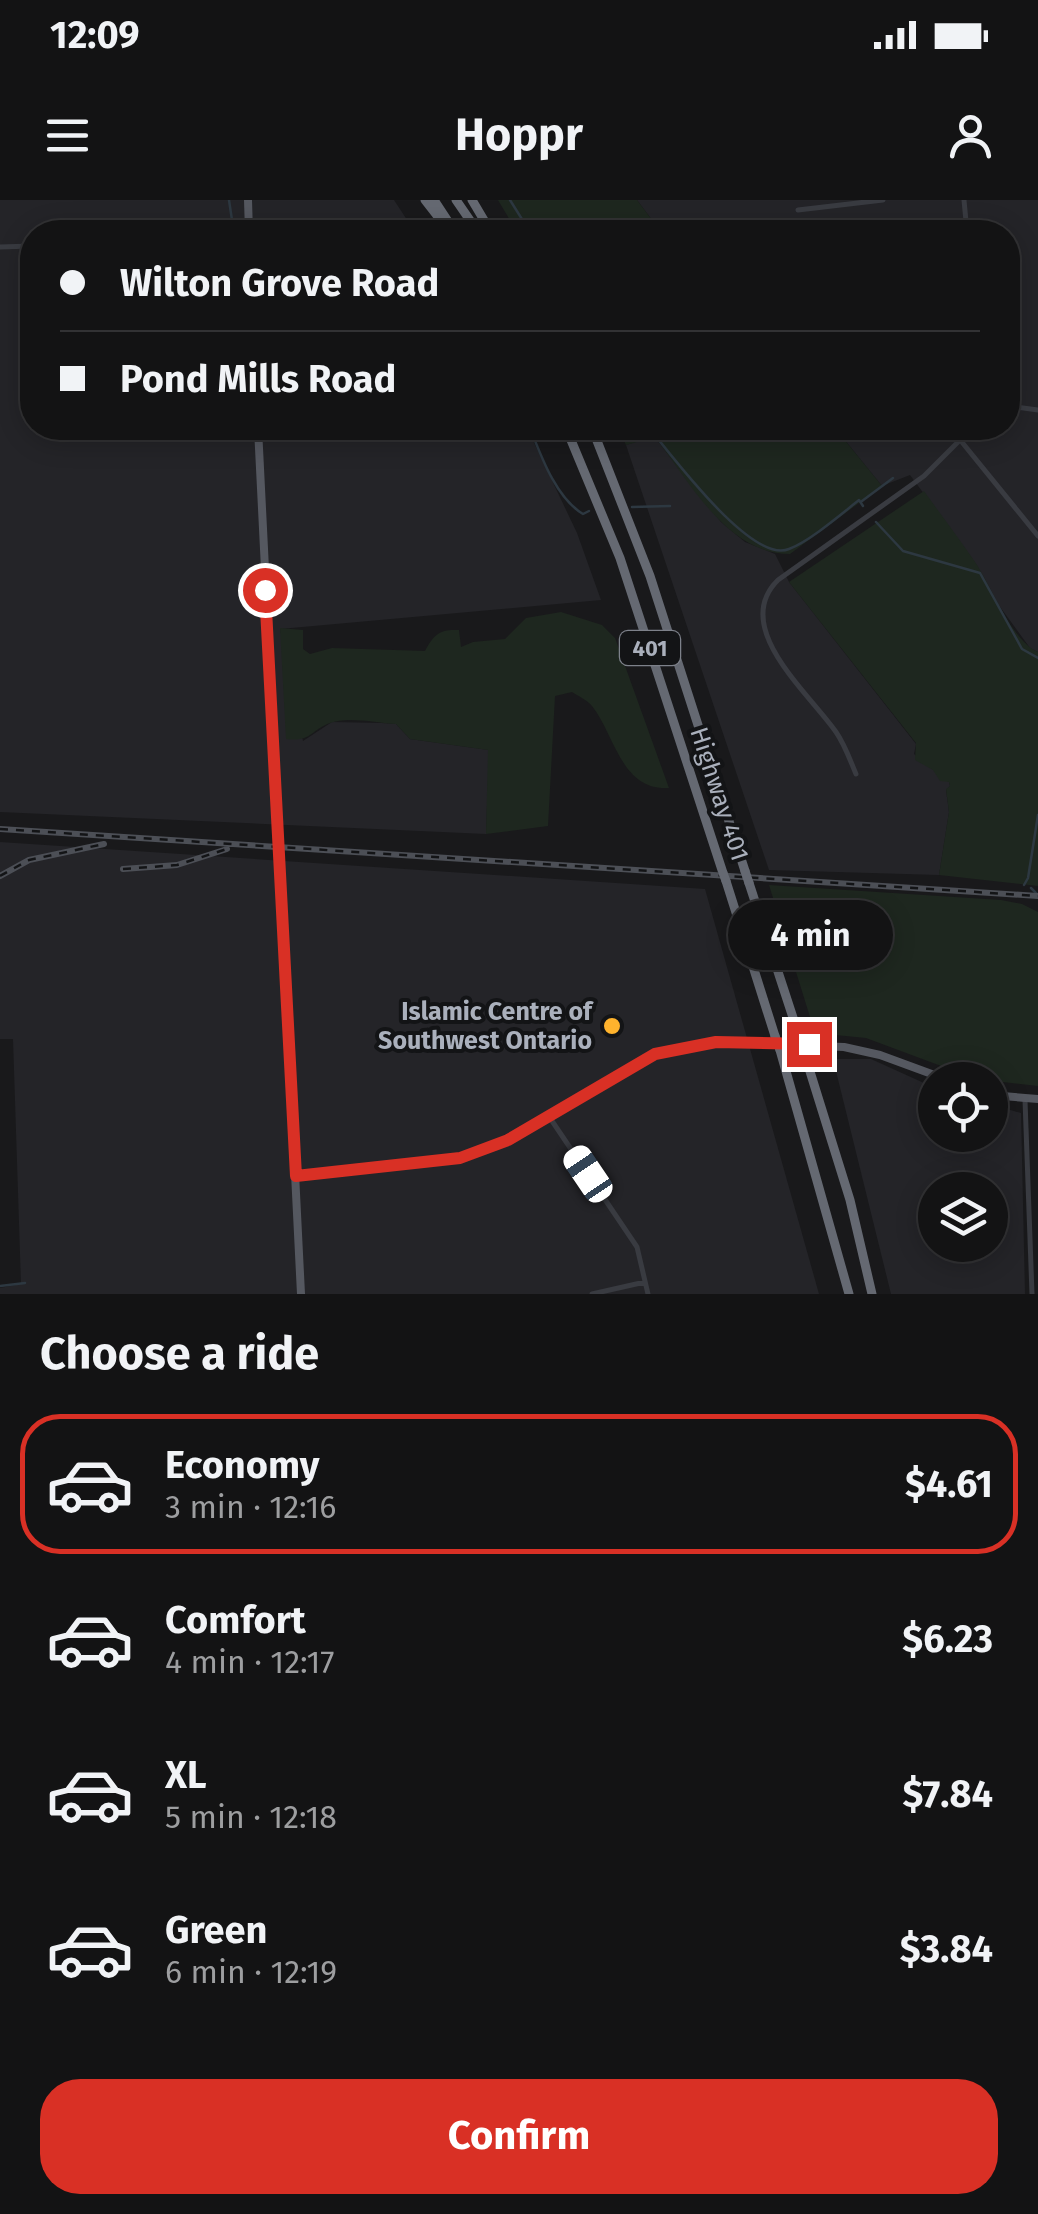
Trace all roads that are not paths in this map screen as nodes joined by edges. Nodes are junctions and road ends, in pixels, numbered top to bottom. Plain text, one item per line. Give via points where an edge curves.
1 (425, 200) edge
2 (883, 200) edge
3 (798, 210) dead end
4 (442, 220) edge
5 (259, 440) edge
6 (571, 440) edge
7 (597, 440) edge
8 (961, 441) joint
9 (1038, 536) edge
10 (856, 774) dead end
11 (918, 1069) edge
12 (1008, 1098) edge
13 (1038, 1099) edge
14 (1025, 1100) junction
15 (548, 1115) junction
16 (296, 1176) junction
17 (645, 1282) junction
18 (301, 1294) edge
19 (592, 1294) edge
20 (648, 1294) edge
21 (849, 1294) edge
22 (872, 1294) edge
23 (1032, 1294) edge

1 - 4 highway
2 - 3 street
5 - 16 main road
6 - 21 highway, Highway 401 / 401, bridge via 620,558 725,877
7 - 22 highway, Highway 401 / 401, bridge via 650,576 799,1036
8 - 9 street
8 - 10 street via 924,476 778,580 763,602 769,644 837,733
11 - 15 main road via 844,1046 716,1042 655,1054
12 - 14 main road
13 - 14 main road
14 - 23 street
15 - 16 main road via 460,1158
15 - 17 street via 637,1247
16 - 18 main road
17 - 19 street
17 - 20 street

